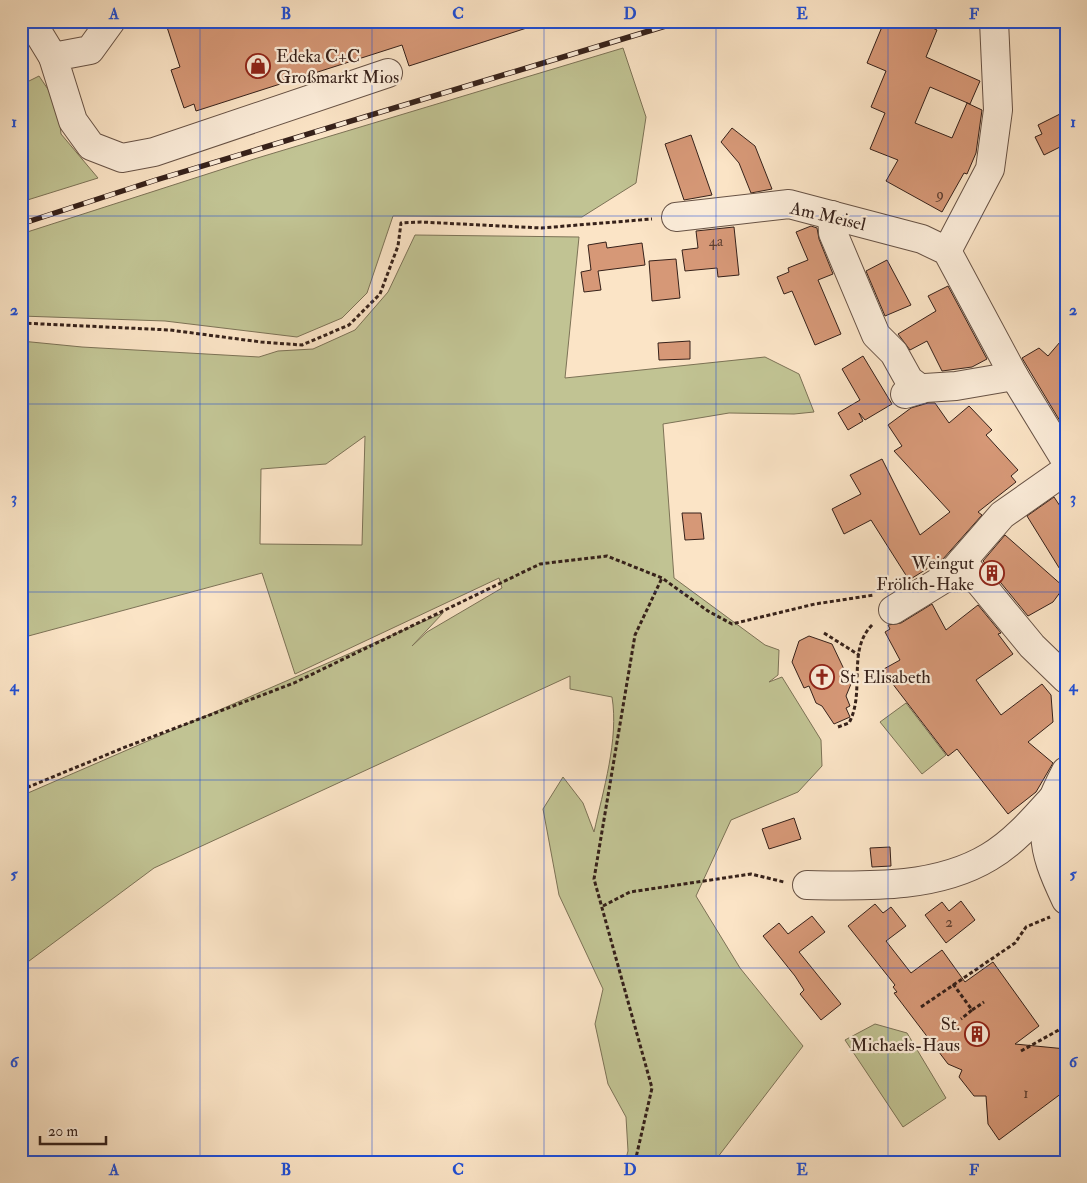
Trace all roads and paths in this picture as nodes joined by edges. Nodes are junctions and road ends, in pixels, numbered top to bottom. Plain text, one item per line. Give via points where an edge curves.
1 (31, 21) edge
2 (111, 21) edge
3 (994, 21) edge
4 (53, 57) junction
5 (388, 73) dead end
6 (832, 216) junction
7 (676, 217) joint
8 (947, 251) junction
9 (21, 323) edge
10 (1014, 376) junction
11 (1066, 461) edge
12 (1066, 470) edge
13 (962, 561) junction
14 (662, 578) junction
15 (893, 610) joint
16 (870, 627) dead end
17 (824, 633) dead end
18 (859, 655) junction
19 (1066, 679) edge
20 (838, 727) dead end
21 (1066, 771) edge
22 (21, 790) edge
23 (1051, 800) junction
24 (807, 885) joint
25 (603, 906) junction
26 (1062, 907) edge
27 (953, 984) junction
28 (984, 1002) dead end
29 (921, 1007) dead end
30 (972, 1010) junction
31 (961, 1018) dead end
32 (1066, 1026) edge
33 (1021, 1051) dead end
34 (635, 1162) edge

1 - 4 street
2 - 4 street via 90,50
3 - 8 street via 998,110 990,169
4 - 5 street via 73,121 91,146 122,158 154,152
6 - 7 street, Am Meisel via 788,204
6 - 8 street, Am Meisel via 922,239
6 - 10 street via 833,233 876,334 894,353 913,392
7 - 9 path via 541,228 402,223 398,246 380,294 349,325 302,345 170,330
8 - 10 street
10 - 11 street
12 - 13 street via 1002,516
13 - 15 street via 950,575
13 - 19 street via 1032,646
14 - 15 path via 732,624 815,604 880,594
14 - 22 path via 607,556 540,564 294,683
14 - 25 path via 635,636 594,879
16 - 18 path via 860,643
17 - 18 path
18 - 20 path via 856,711 850,722
21 - 23 street
23 - 24 street via 990,856 943,878 856,885
23 - 26 street via 1044,838
24 - 25 path via 751,874 630,892
25 - 34 path via 652,1088
26 - 27 path via 1026,927 1015,943
27 - 29 path
27 - 30 path
28 - 30 path
30 - 31 path
32 - 33 path

